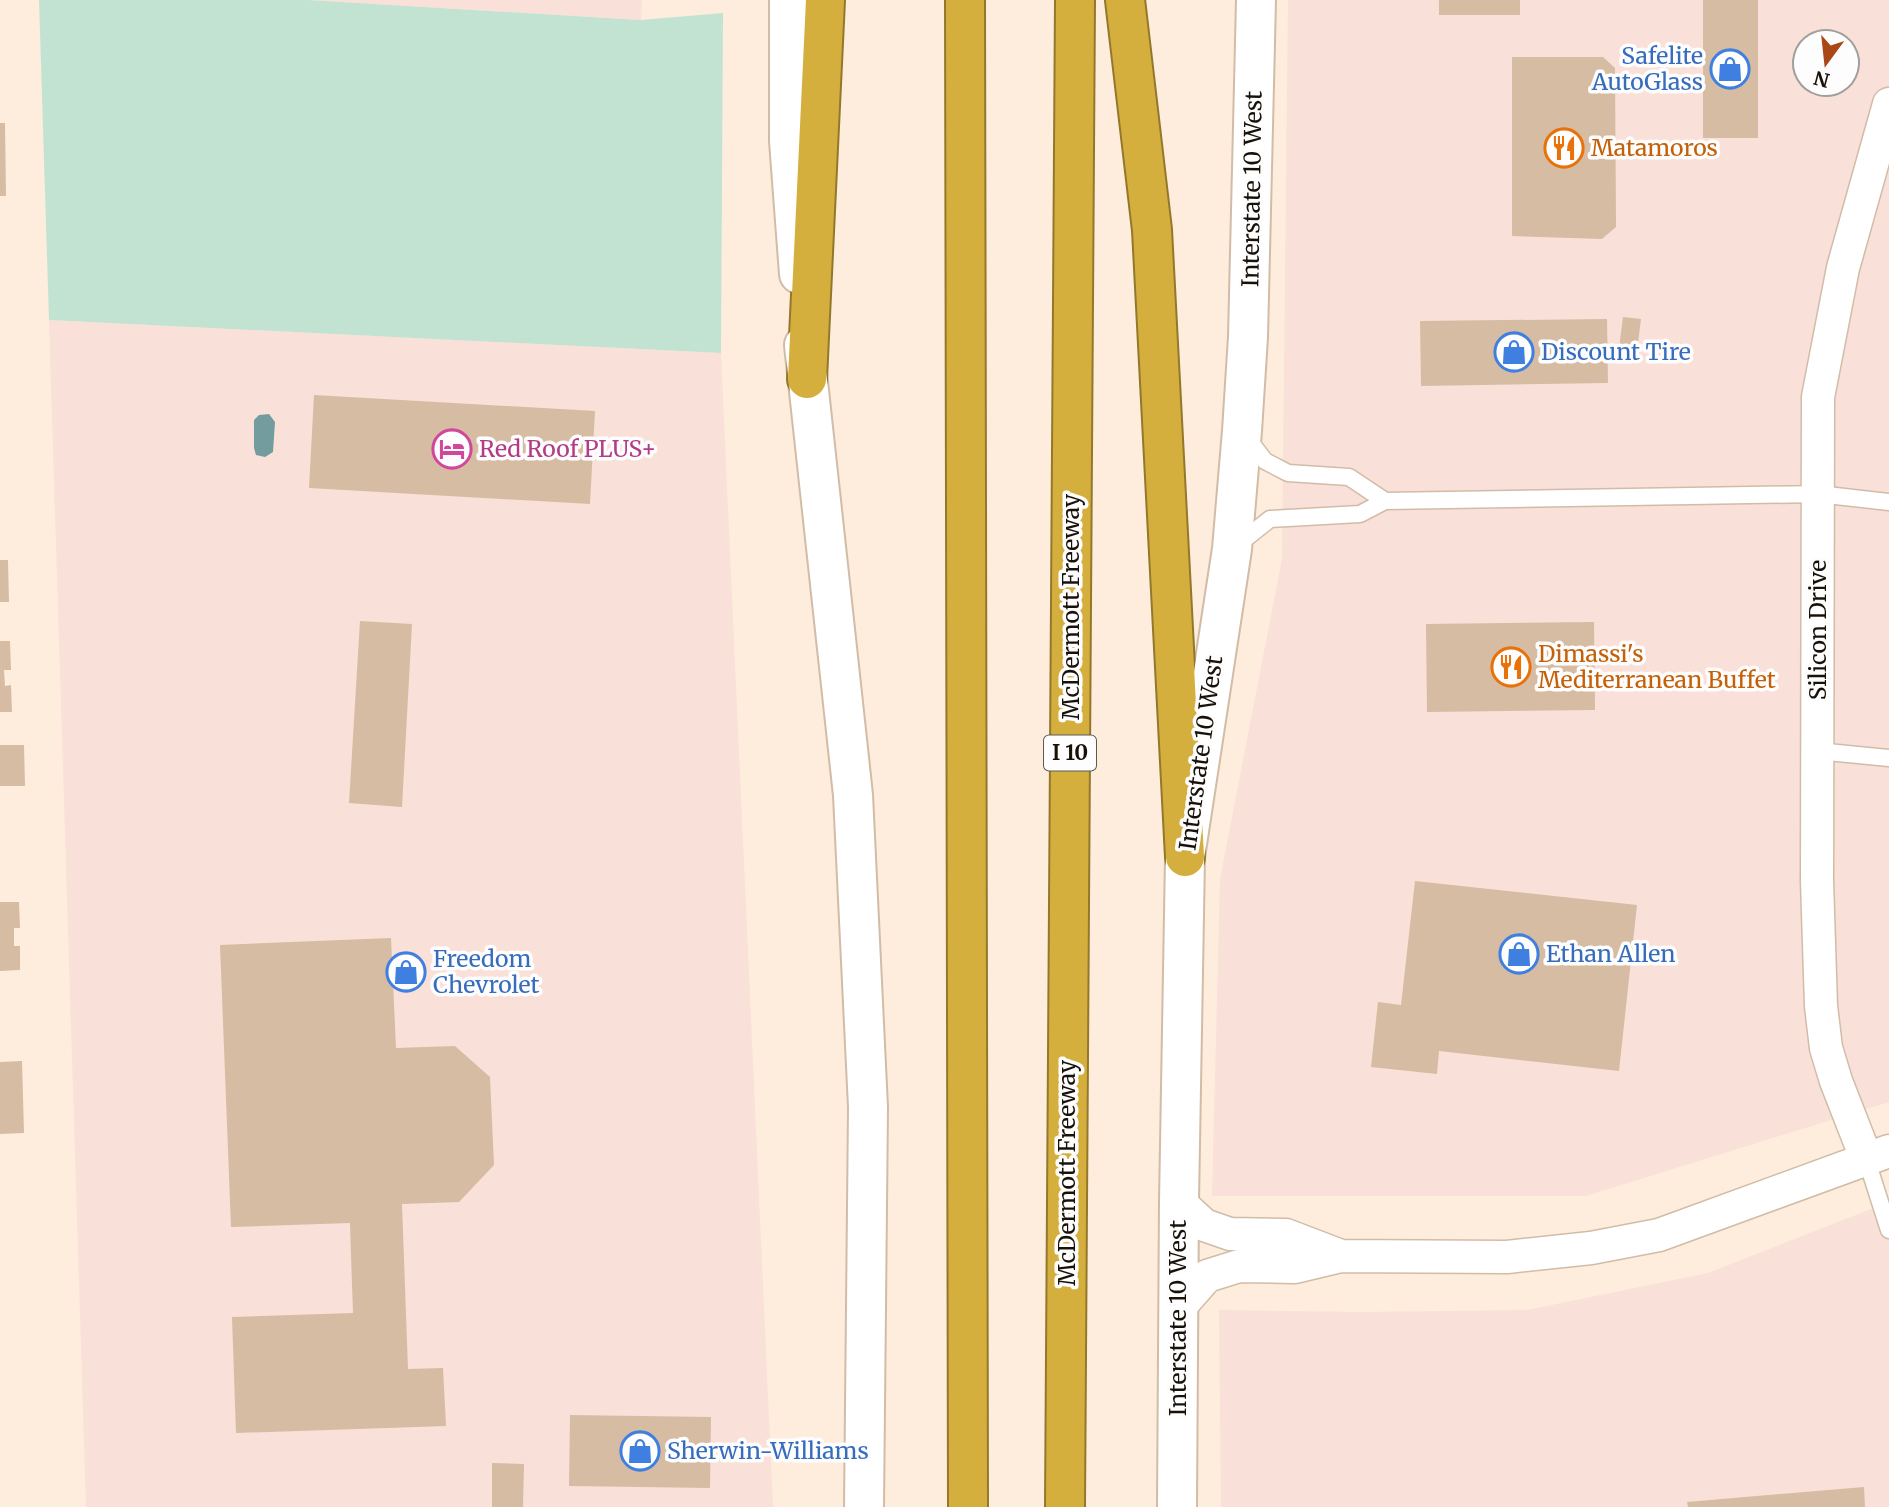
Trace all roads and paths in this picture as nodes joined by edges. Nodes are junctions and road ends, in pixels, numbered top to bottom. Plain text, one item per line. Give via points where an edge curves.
1 (789, 0) edge
2 (825, 0) edge
3 (965, 0) edge
4 (1075, 0) edge
5 (1125, 0) edge
6 (1256, 0) edge
7 (1889, 104) edge
8 (807, 379) junction
9 (1242, 430) junction
10 (1818, 494) junction
11 (1385, 501) junction
12 (1889, 502) edge
13 (1232, 549) junction
14 (1817, 751) junction
15 (1889, 758) edge
16 (1185, 857) junction
17 (1877, 1154) edge
18 (1179, 1202) junction
19 (1889, 1230) edge
20 (1341, 1256) junction
21 (1178, 1309) junction
22 (864, 1507) edge
23 (968, 1507) edge
24 (1065, 1507) edge
25 (1177, 1507) edge

1 - 8 main road via 789,141
2 - 8 highway
3 - 23 highway
4 - 24 highway, McDermott Freeway / I 10
5 - 16 highway via 1152,230
6 - 9 main road, Interstate 10 West
7 - 10 street, Silicon Drive via 1829,333 1818,397
8 - 22 main road via 853,795 868,1107
9 - 11 lane via 1265,461 1288,473 1349,477
9 - 13 main road, Interstate 10 West
10 - 11 lane
10 - 12 lane
10 - 14 street, Silicon Drive
11 - 13 lane via 1360,514 1270,519
13 - 16 main road, Interstate 10 West
14 - 15 lane
14 - 17 street, Silicon Drive via 1817,894 1826,1048 1836,1081
16 - 18 main road, Interstate 10 West
17 - 19 lane
17 - 20 street via 1659,1235 1591,1248 1507,1256
18 - 20 street via 1204,1225 1230,1234 1286,1235
18 - 21 main road, Interstate 10 West
20 - 21 street via 1296,1267 1239,1266 1207,1276
21 - 25 main road, Interstate 10 West

